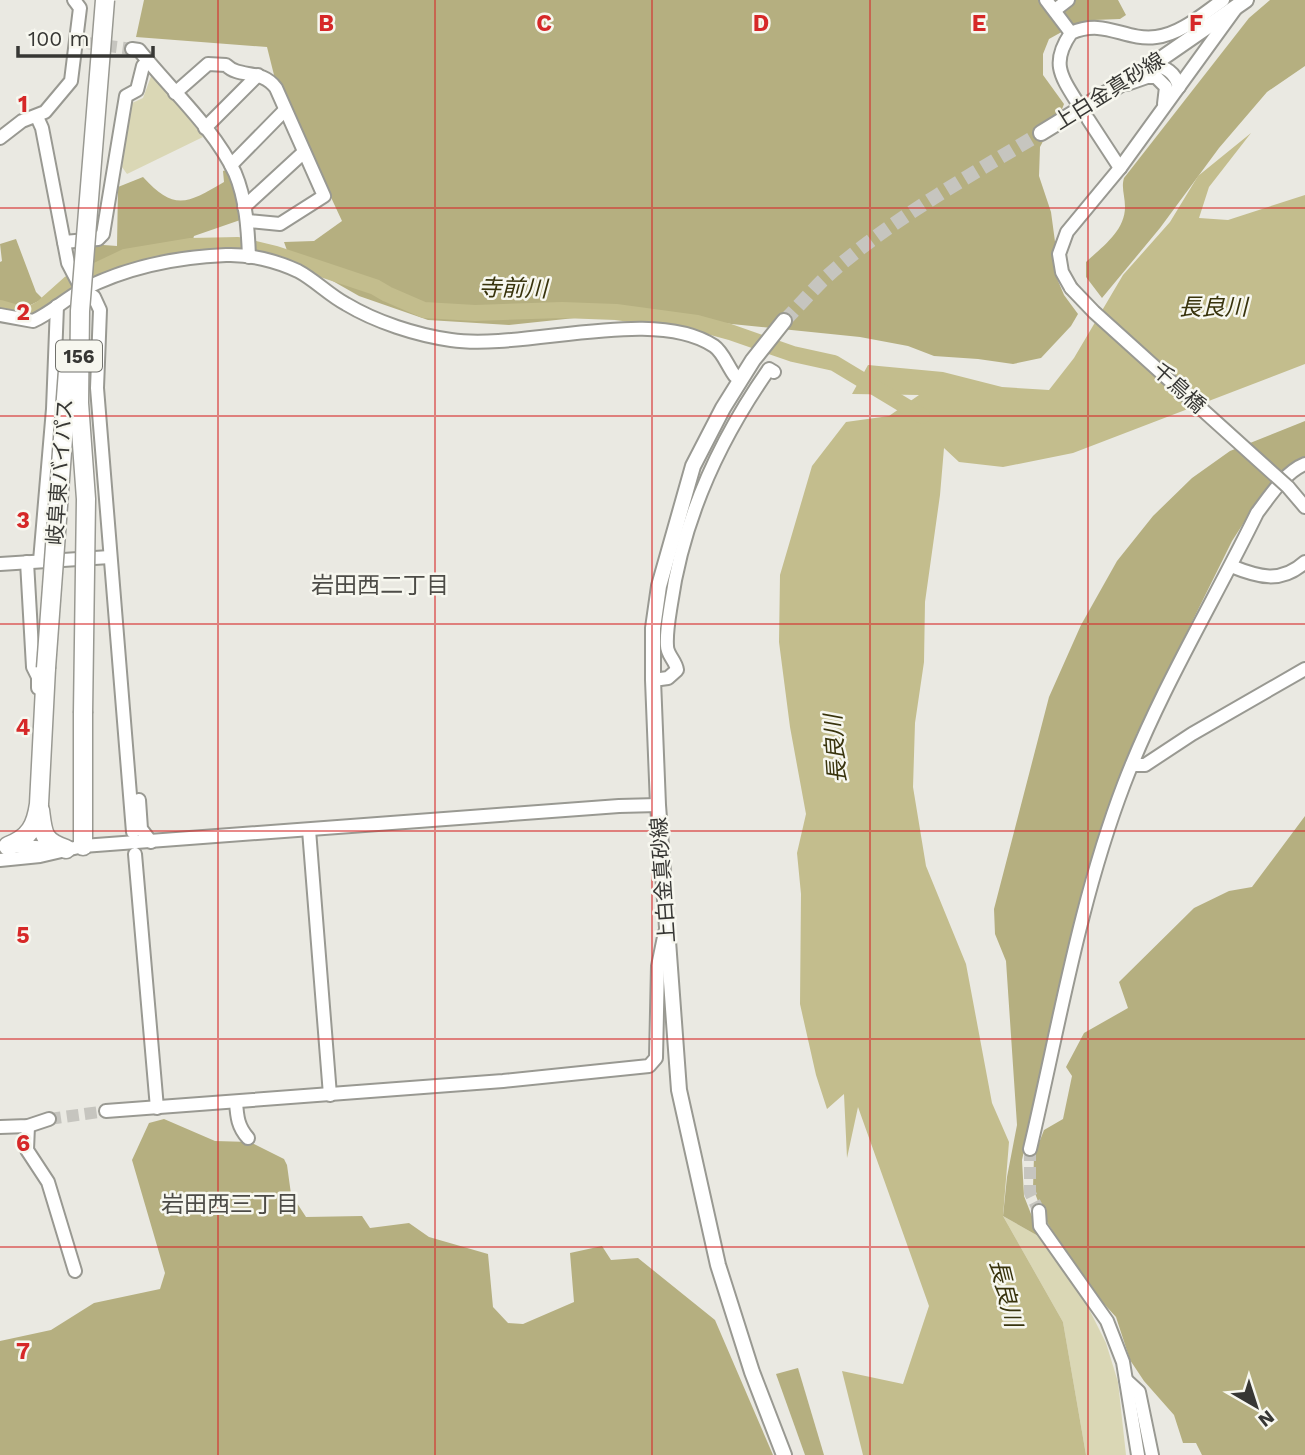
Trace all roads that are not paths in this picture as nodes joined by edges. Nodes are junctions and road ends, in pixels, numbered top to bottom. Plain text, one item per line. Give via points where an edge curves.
1 (74, 0) edge
2 (96, 0) edge
3 (105, 0) edge
4 (1068, 0) edge
5 (1223, 0) edge
6 (1241, 4) edge
7 (1051, 5) edge
8 (1071, 33) junction
9 (132, 49) tunnel mouth
10 (148, 61) junction
11 (1152, 65) junction
12 (258, 75) junction
13 (1120, 85) junction
14 (1179, 87) junction
15 (175, 93) junction
16 (1077, 102) dead end
17 (285, 110) junction
18 (1162, 111) junction
19 (37, 117) junction
20 (1088, 118) dead end
21 (205, 128) junction
22 (1041, 133) tunnel mouth
23 (0, 138) edge
24 (304, 152) junction
25 (230, 165) junction
26 (1120, 168) junction
27 (244, 207) junction
28 (248, 220) junction
29 (64, 242) junction
30 (249, 250) junction
31 (82, 290) junction
32 (57, 306) junction
33 (0, 315) edge
34 (781, 325) tunnel mouth
35 (774, 372) dead end
36 (744, 386) junction
37 (1305, 464) edge
38 (1305, 507) edge
39 (110, 557) junction
40 (34, 562) junction
41 (1305, 562) edge
42 (0, 565) edge
43 (1231, 566) junction
44 (39, 667) junction
45 (1305, 669) edge
46 (653, 680) junction
47 (127, 755) junction
48 (1132, 765) junction
49 (40, 804) junction
50 (658, 805) junction
51 (309, 830) junction
52 (133, 832) dead end
53 (151, 842) junction
54 (119, 844) junction
55 (75, 847) junction
56 (3, 851) edge
57 (135, 854) dead end
58 (667, 925) junction
59 (141, 929) junction
60 (330, 1095) junction
61 (236, 1102) junction
62 (157, 1108) junction
63 (107, 1111) tunnel mouth
64 (49, 1119) tunnel mouth
65 (28, 1126) junction
66 (0, 1127) edge
67 (248, 1138) dead end
68 (1030, 1149) tunnel mouth
69 (1038, 1211) tunnel mouth
70 (75, 1271) dead end
71 (1126, 1380) junction
72 (785, 1455) edge
73 (1138, 1455) edge
74 (1152, 1455) edge

1 - 19 street via 80,8 82,43 72,81
2 - 44 highway, 岐阜東バイパス / 156, bridge
3 - 55 highway, 岐阜東バイパス / 156, bridge via 79,311 86,499 83,713
4 - 7 street
5 - 8 street via 1182,28 1156,37 1091,26
6 - 11 main road, 上白金真砂線
6 - 14 street
7 - 8 street
8 - 16 street via 1058,57 1061,76
9 - 10 street
10 - 15 street
10 - 29 street via 137,90 125,96 103,234 98,239
11 - 13 main road, 上白金真砂線
11 - 14 street via 1164,66 1177,78
12 - 15 street via 208,64
12 - 17 street via 271,81
12 - 21 street
13 - 18 street via 1156,78 1166,87
13 - 22 main road, 上白金真砂線
14 - 18 street
15 - 21 street
17 - 24 street
17 - 25 street
18 - 26 street
19 - 23 street via 22,121
19 - 29 street
20 - 26 street
21 - 25 street
24 - 27 street
24 - 28 street via 324,196 280,224
25 - 27 street
26 - 38 street, 千鳥橋, bridge via 1067,232 1059,254 1062,272 1094,312 1289,487
27 - 28 street
28 - 30 street
29 - 31 street via 68,263
30 - 31 street via 136,268
30 - 36 street via 299,272 382,323 418,333 453,341 639,329 676,333 713,346
31 - 32 street
31 - 39 street via 94,298 100,310 97,388
32 - 33 street via 33,321
32 - 40 street via 52,409
34 - 46 main road, 上白金真砂線 via 723,408 693,466 659,586
35 - 36 street via 769,369
36 - 46 street via 691,509 670,612 667,649 677,670 668,678
37 - 43 street via 1277,487 1257,513
39 - 40 street
39 - 47 street
40 - 42 street
40 - 44 street
41 - 43 street via 1281,577 1263,577
43 - 48 street
44 - 49 highway, 岐阜東バイパス / 156
45 - 48 street via 1144,765
46 - 50 main road, 上白金真砂線
47 - 52 street
47 - 53 street via 136,772 141,829
47 - 54 street via 120,774 125,834
48 - 68 street via 1079,925
49 - 55 highway via 46,838 51,844
49 - 56 highway, 岐阜東バイパス / 156 via 33,827
50 - 51 street
50 - 58 main road, 上白金真砂線
51 - 53 street
51 - 60 street
53 - 54 street
53 - 59 street via 143,858 147,912
54 - 55 street
54 - 59 street via 127,858 133,915
55 - 56 street
57 - 59 street
58 - 60 street via 658,965 656,1058 649,1066
58 - 72 main road, 上白金真砂線 via 679,1090 718,1265 752,1372
59 - 62 street
60 - 61 street
61 - 62 street
61 - 67 street via 237,1120
62 - 63 street
64 - 65 street
65 - 66 street
65 - 70 street via 27,1150 48,1182
69 - 71 street via 1040,1226 1107,1321
71 - 73 street
71 - 74 street via 1139,1392

